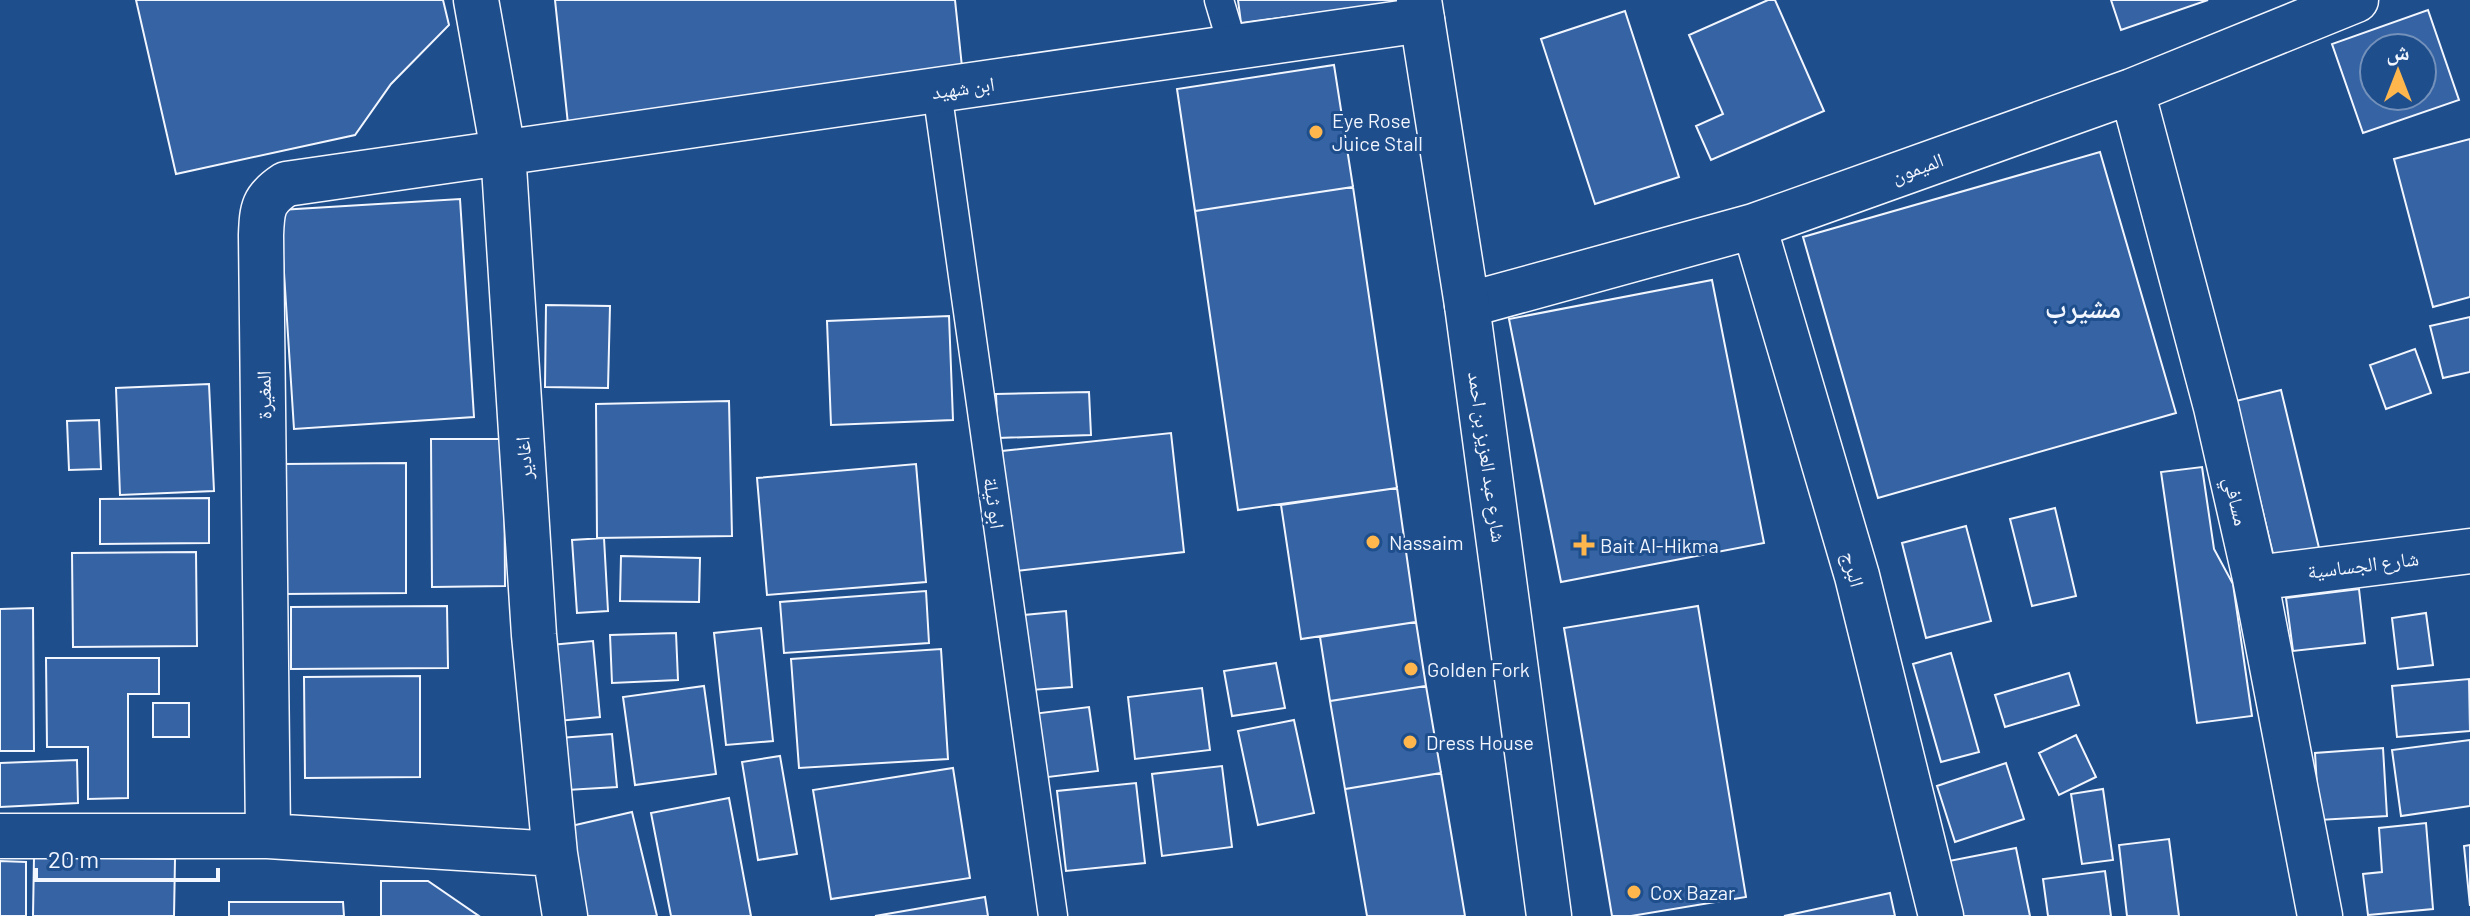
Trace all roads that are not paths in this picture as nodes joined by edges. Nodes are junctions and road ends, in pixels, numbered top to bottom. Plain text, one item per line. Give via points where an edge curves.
1 (476, 0) edge
2 (1219, 0) edge
3 (2356, 0) edge
4 (1421, 10) edge
5 (1233, 47) junction
6 (937, 91) junction
7 (2132, 91) junction
8 (503, 151) junction
9 (1754, 226) junction
10 (1467, 305) junction
11 (2470, 551) edge
12 (2255, 578) junction
13 (0, 836) edge
14 (268, 836) junction
15 (555, 854) junction
16 (565, 916) edge
17 (1053, 916) edge
18 (1549, 916) edge
19 (1941, 916) edge
20 (2320, 916) edge

1 - 8 street, اغادير
2 - 5 lane
3 - 7 street, الميمون
4 - 5 street, ابن شهيد
4 - 10 street, شارع عبد العزيز بن احمد
5 - 6 street, ابن شهيد
6 - 8 street, ابن شهيد
6 - 17 lane, ابو ثيلة
7 - 9 street, الميمون
7 - 12 street, مسافي via 2216,407
8 - 14 street, المغيرة via 286,184 270,194 262,210
8 - 15 street, اغادير via 534,635
9 - 10 street, الميمون
9 - 19 street, البرج via 1857,576
10 - 18 street, شارع عبد العزيز بن احمد
11 - 12 street, شارع الجساسية
12 - 20 street, مسافي
13 - 14 street
14 - 15 street
15 - 16 street, اغادير

